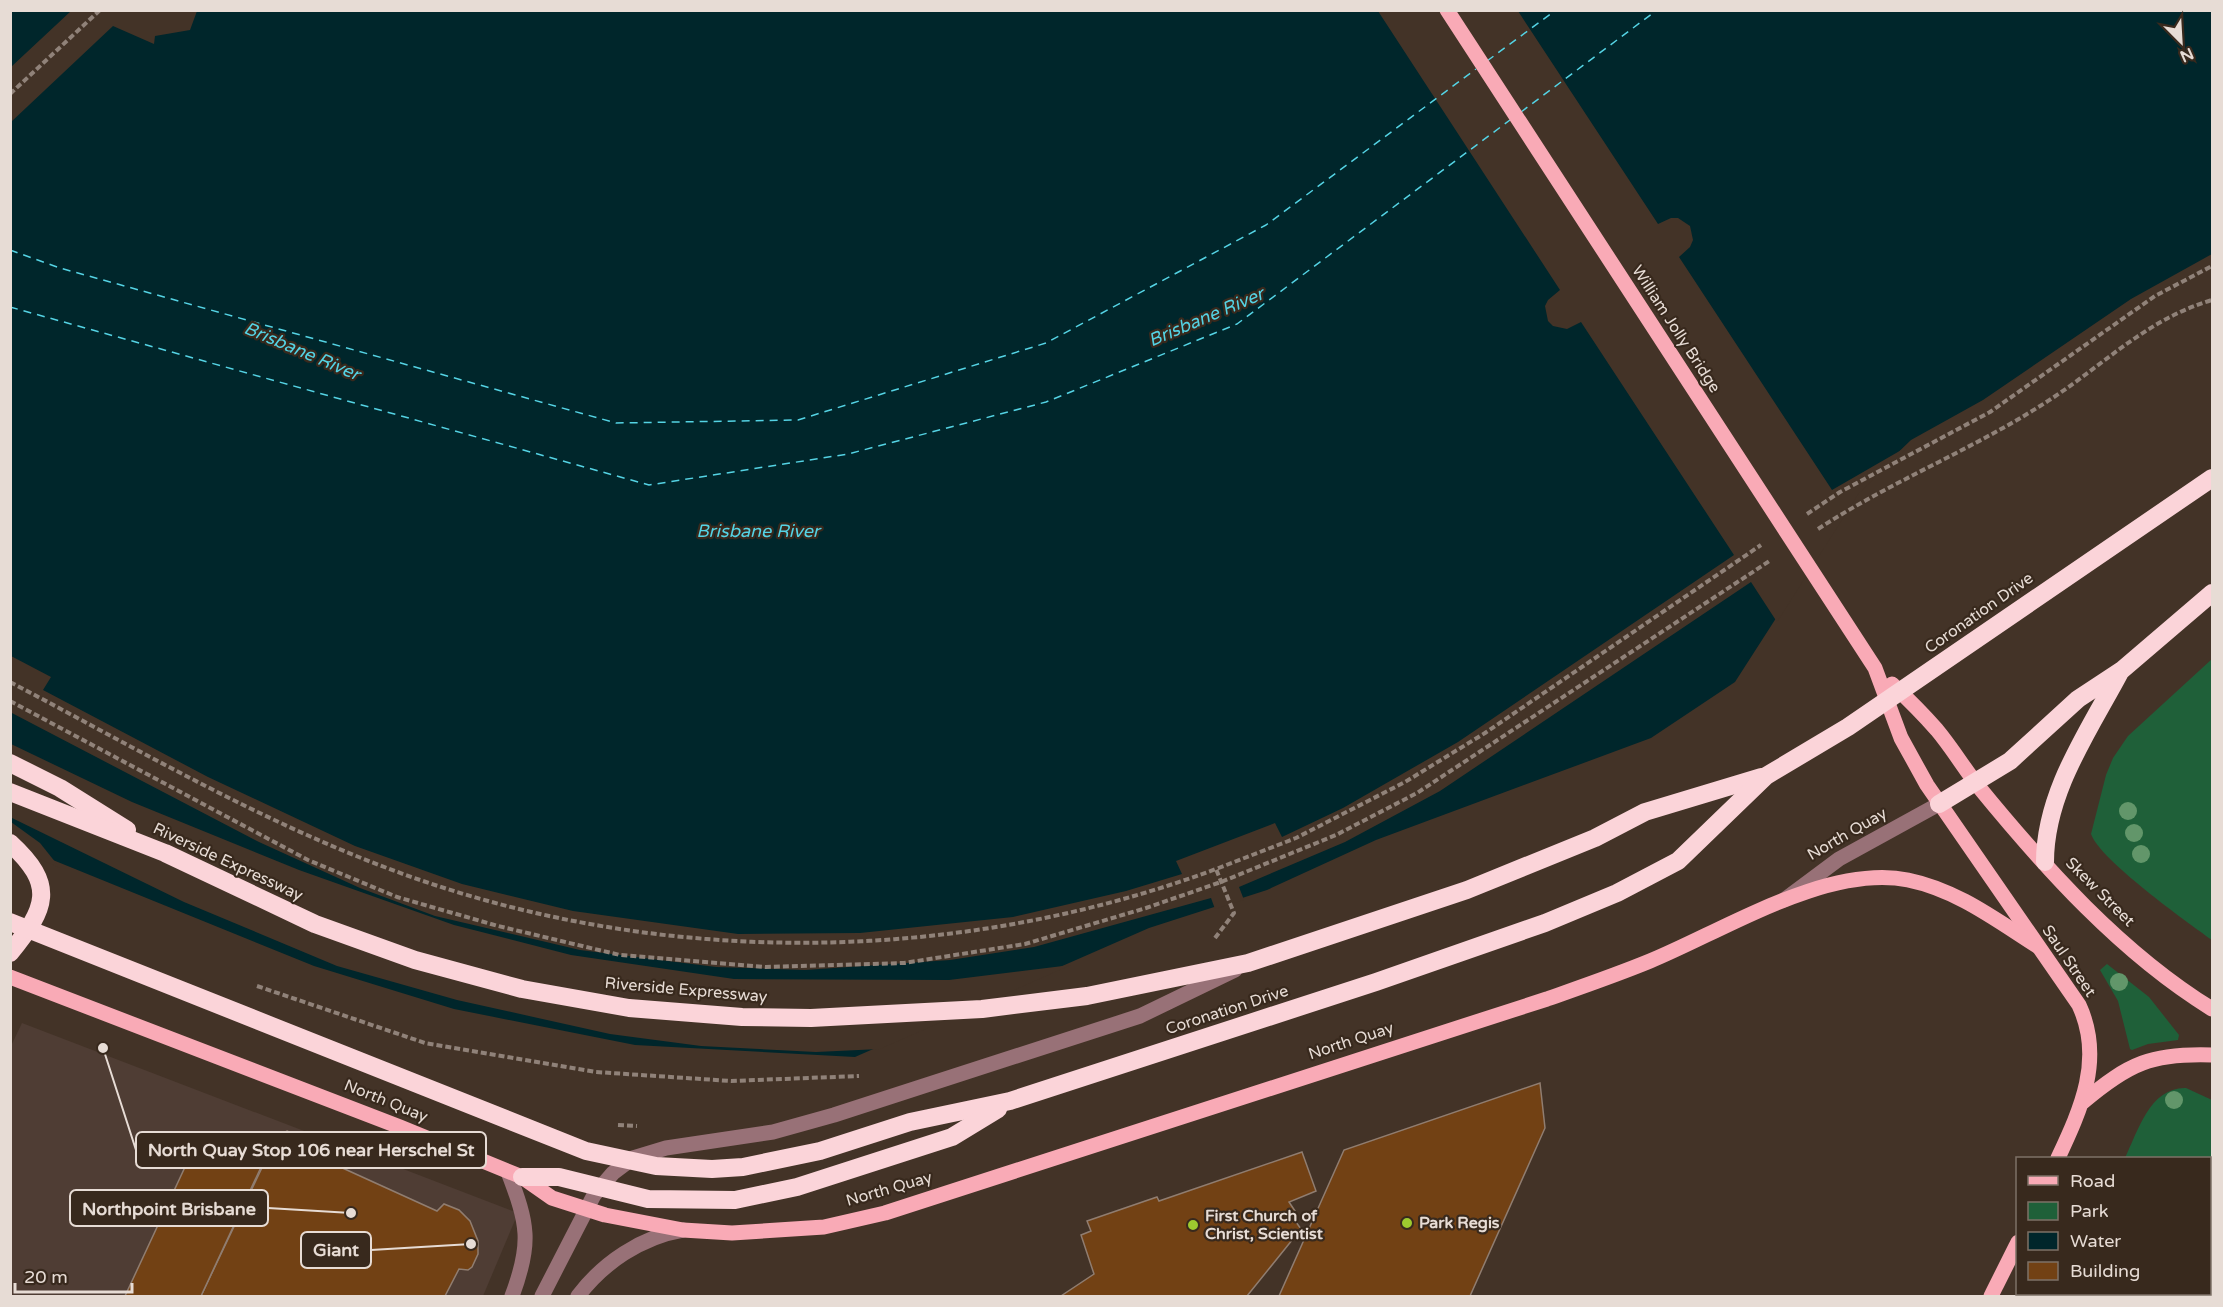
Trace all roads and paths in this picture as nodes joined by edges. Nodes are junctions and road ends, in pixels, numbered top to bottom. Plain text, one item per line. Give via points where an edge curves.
1 (100, 10) edge
2 (1447, 10) edge
3 (10, 94) edge
4 (2212, 266) edge
5 (2212, 300) edge
6 (2212, 478) edge
7 (1803, 517) dead end
8 (1812, 533) dead end
9 (1766, 542) dead end
10 (1773, 559) dead end
11 (2212, 593) edge
12 (1875, 668) junction
13 (2122, 670) junction
14 (10, 682) edge
15 (10, 701) edge
16 (10, 763) edge
17 (1766, 776) junction
18 (1976, 783) junction
19 (10, 792) edge
20 (1939, 804) junction
21 (10, 843) edge
22 (165, 853) junction
23 (2045, 862) junction
24 (1216, 869) junction
25 (1221, 882) junction
26 (1778, 904) junction
27 (1234, 913) dead end
28 (10, 922) edge
29 (29, 930) junction
30 (2037, 946) junction
31 (10, 953) edge
32 (1248, 963) junction
33 (10, 977) edge
34 (2212, 1009) edge
35 (2212, 1055) edge
36 (1010, 1101) junction
37 (2083, 1102) junction
38 (2058, 1157) edge
39 (627, 1162) junction
40 (656, 1166) joint
41 (515, 1174) junction
42 (600, 1187) junction
43 (586, 1209) junction
44 (683, 1230) junction
45 (2016, 1246) edge
46 (512, 1296) edge
47 (542, 1296) edge
48 (578, 1296) edge
49 (1991, 1296) edge

1 - 3 path
2 - 12 main road, William Jolly Bridge
4 - 7 path via 2155,296 1990,412 1840,492
5 - 8 path via 2183,309 2143,331 2053,398
6 - 17 highway, Coronation Drive via 1848,727
9 - 24 path via 1485,733 1413,777 1296,838
10 - 25 path via 1416,793 1336,835
11 - 13 highway
12 - 18 main road, William Jolly Bridge via 1939,732
12 - 20 main road, William Jolly Bridge via 1908,752
13 - 18 highway via 2078,699 2023,750
13 - 23 highway via 2065,774 2048,828
14 - 24 path via 280,822 378,864 505,906 610,928 698,939 785,943 880,941 1068,913 1166,887
15 - 25 path via 320,865 397,897 620,955 766,967 904,963 1025,944
16 - 22 highway via 60,788
17 - 32 highway, Coronation Drive via 1645,812 1595,838 1477,886
17 - 36 highway, Coronation Drive via 1678,861 1617,893 1466,952
18 - 20 highway
18 - 23 main road, Skew Street
19 - 22 highway, Riverside Expressway
20 - 26 street, North Quay via 1831,864
20 - 30 main road, Saul Street
21 - 29 highway via 37,872 41,887 40,903
22 - 32 highway, Riverside Expressway via 315,924 415,960 522,989 629,1008 742,1017 982,1009 1087,996
23 - 34 main road, Skew Street via 2118,937
24 - 25 path
25 - 27 path
26 - 30 main road, North Quay via 1844,882 1906,880 1962,899
26 - 44 main road, North Quay via 1650,962 1557,995 885,1213 824,1227 775,1232
28 - 29 highway, North Quay
29 - 31 highway
29 - 39 highway, North Quay via 586,1151
30 - 37 main road, Saul Street via 2073,993 2085,1019 2090,1051
32 - 39 street via 1140,1016 953,1077 773,1132 666,1148
33 - 41 main road, North Quay
35 - 37 main road via 2152,1059 2115,1077
36 - 40 highway, Coronation Drive via 910,1122 772,1162 712,1169
36 - 42 highway via 952,1137 764,1196 672,1201
37 - 38 main road, Saul Street
39 - 40 highway, North Quay
39 - 42 street
41 - 42 highway via 559,1177
41 - 43 main road, North Quay via 552,1198
41 - 46 street via 527,1238
42 - 43 street
43 - 44 main road, North Quay
43 - 47 street
44 - 48 street via 642,1244 607,1265
45 - 49 main road

